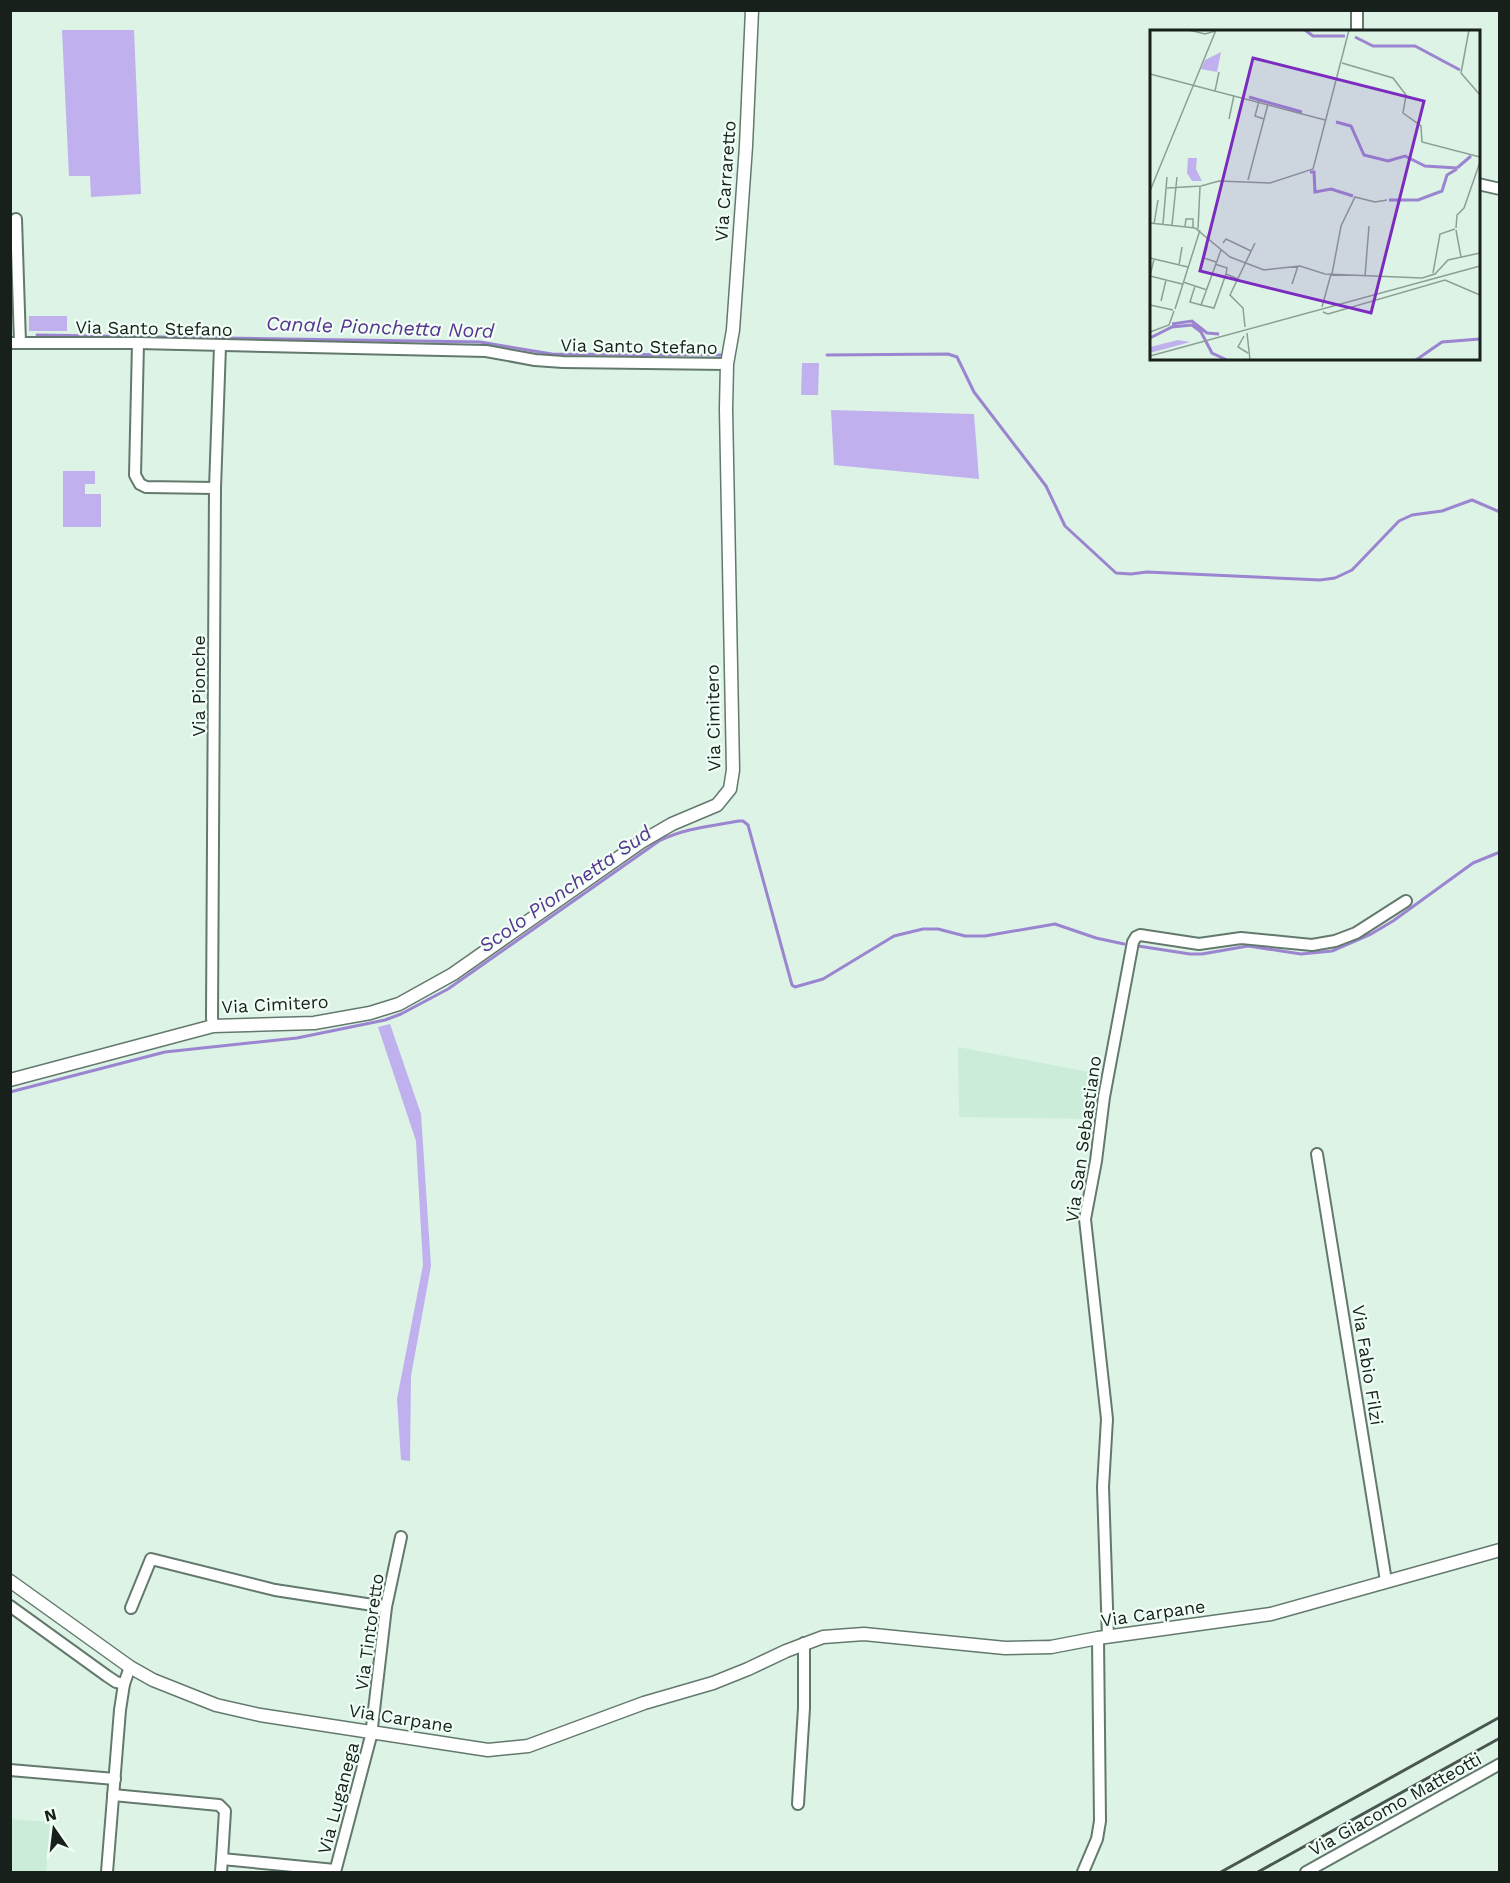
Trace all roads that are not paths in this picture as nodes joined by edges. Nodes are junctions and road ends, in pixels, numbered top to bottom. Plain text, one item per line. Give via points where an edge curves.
1 (752, 10) edge
2 (1357, 10) edge
3 (1357, 30) edge
4 (1480, 184) edge
5 (1500, 189) edge
6 (16, 219) dead end
7 (15, 343) edge
8 (138, 343) junction
9 (220, 346) junction
10 (728, 359) junction
11 (215, 488) junction
12 (1406, 901) dead end
13 (213, 1026) junction
14 (10, 1080) edge
15 (1317, 1154) dead end
16 (402, 1537) dead end
17 (1500, 1550) edge
18 (10, 1581) edge
19 (1386, 1581) junction
20 (10, 1606) edge
21 (386, 1607) junction
22 (131, 1608) dead end
23 (1103, 1637) junction
24 (804, 1643) junction
25 (130, 1667) junction
26 (123, 1684) junction
27 (372, 1731) junction
28 (1500, 1764) edge
29 (10, 1770) edge
30 (115, 1779) junction
31 (113, 1795) junction
32 (798, 1804) dead end
33 (222, 1859) junction
34 (335, 1871) edge
35 (107, 1872) edge
36 (221, 1872) edge
37 (1083, 1872) edge
38 (1306, 1872) edge

1 - 10 street, Via Carraretto via 746,146
2 - 3 street
4 - 5 street
6 - 7 street
7 - 8 street, Via Santo Stefano
8 - 9 street, Via Santo Stefano
8 - 11 street via 137,480 146,487
9 - 10 street, Via Santo Stefano via 486,351 563,362
9 - 11 street, Via Pionche
10 - 13 street, Via Cimitero via 726,445 733,770 727,796 717,805 653,834 453,974 399,1004 314,1023
11 - 13 street, Via Pionche
12 - 23 street, Via San Sebastiano via 1346,937 1312,945 1241,938 1199,944 1140,935 1133,942 1085,1219 1107,1419
13 - 14 street, Via Cimitero
15 - 19 street, Via Fabio Filzi
16 - 21 street, Via Tintoretto
17 - 19 street, Via Carpane
18 - 25 street, Via Carpane
19 - 23 street, Via Carpane via 1271,1614
20 - 26 street via 116,1683
21 - 22 street via 275,1590 151,1559
21 - 27 street, Via Tintoretto
23 - 24 street, Via Carpane via 1051,1647 1005,1648 864,1634 823,1637
23 - 37 street via 1100,1821
24 - 27 street, Via Carpane via 713,1683 644,1703 528,1746 488,1750
24 - 32 street
25 - 26 street
25 - 27 street, Via Carpane via 216,1705
26 - 30 street
27 - 34 street, Via Luganega
28 - 38 street, Via Giacomo Matteotti
29 - 30 street
30 - 31 street
31 - 33 street via 219,1804 225,1811
31 - 35 street
33 - 34 street
33 - 36 street

